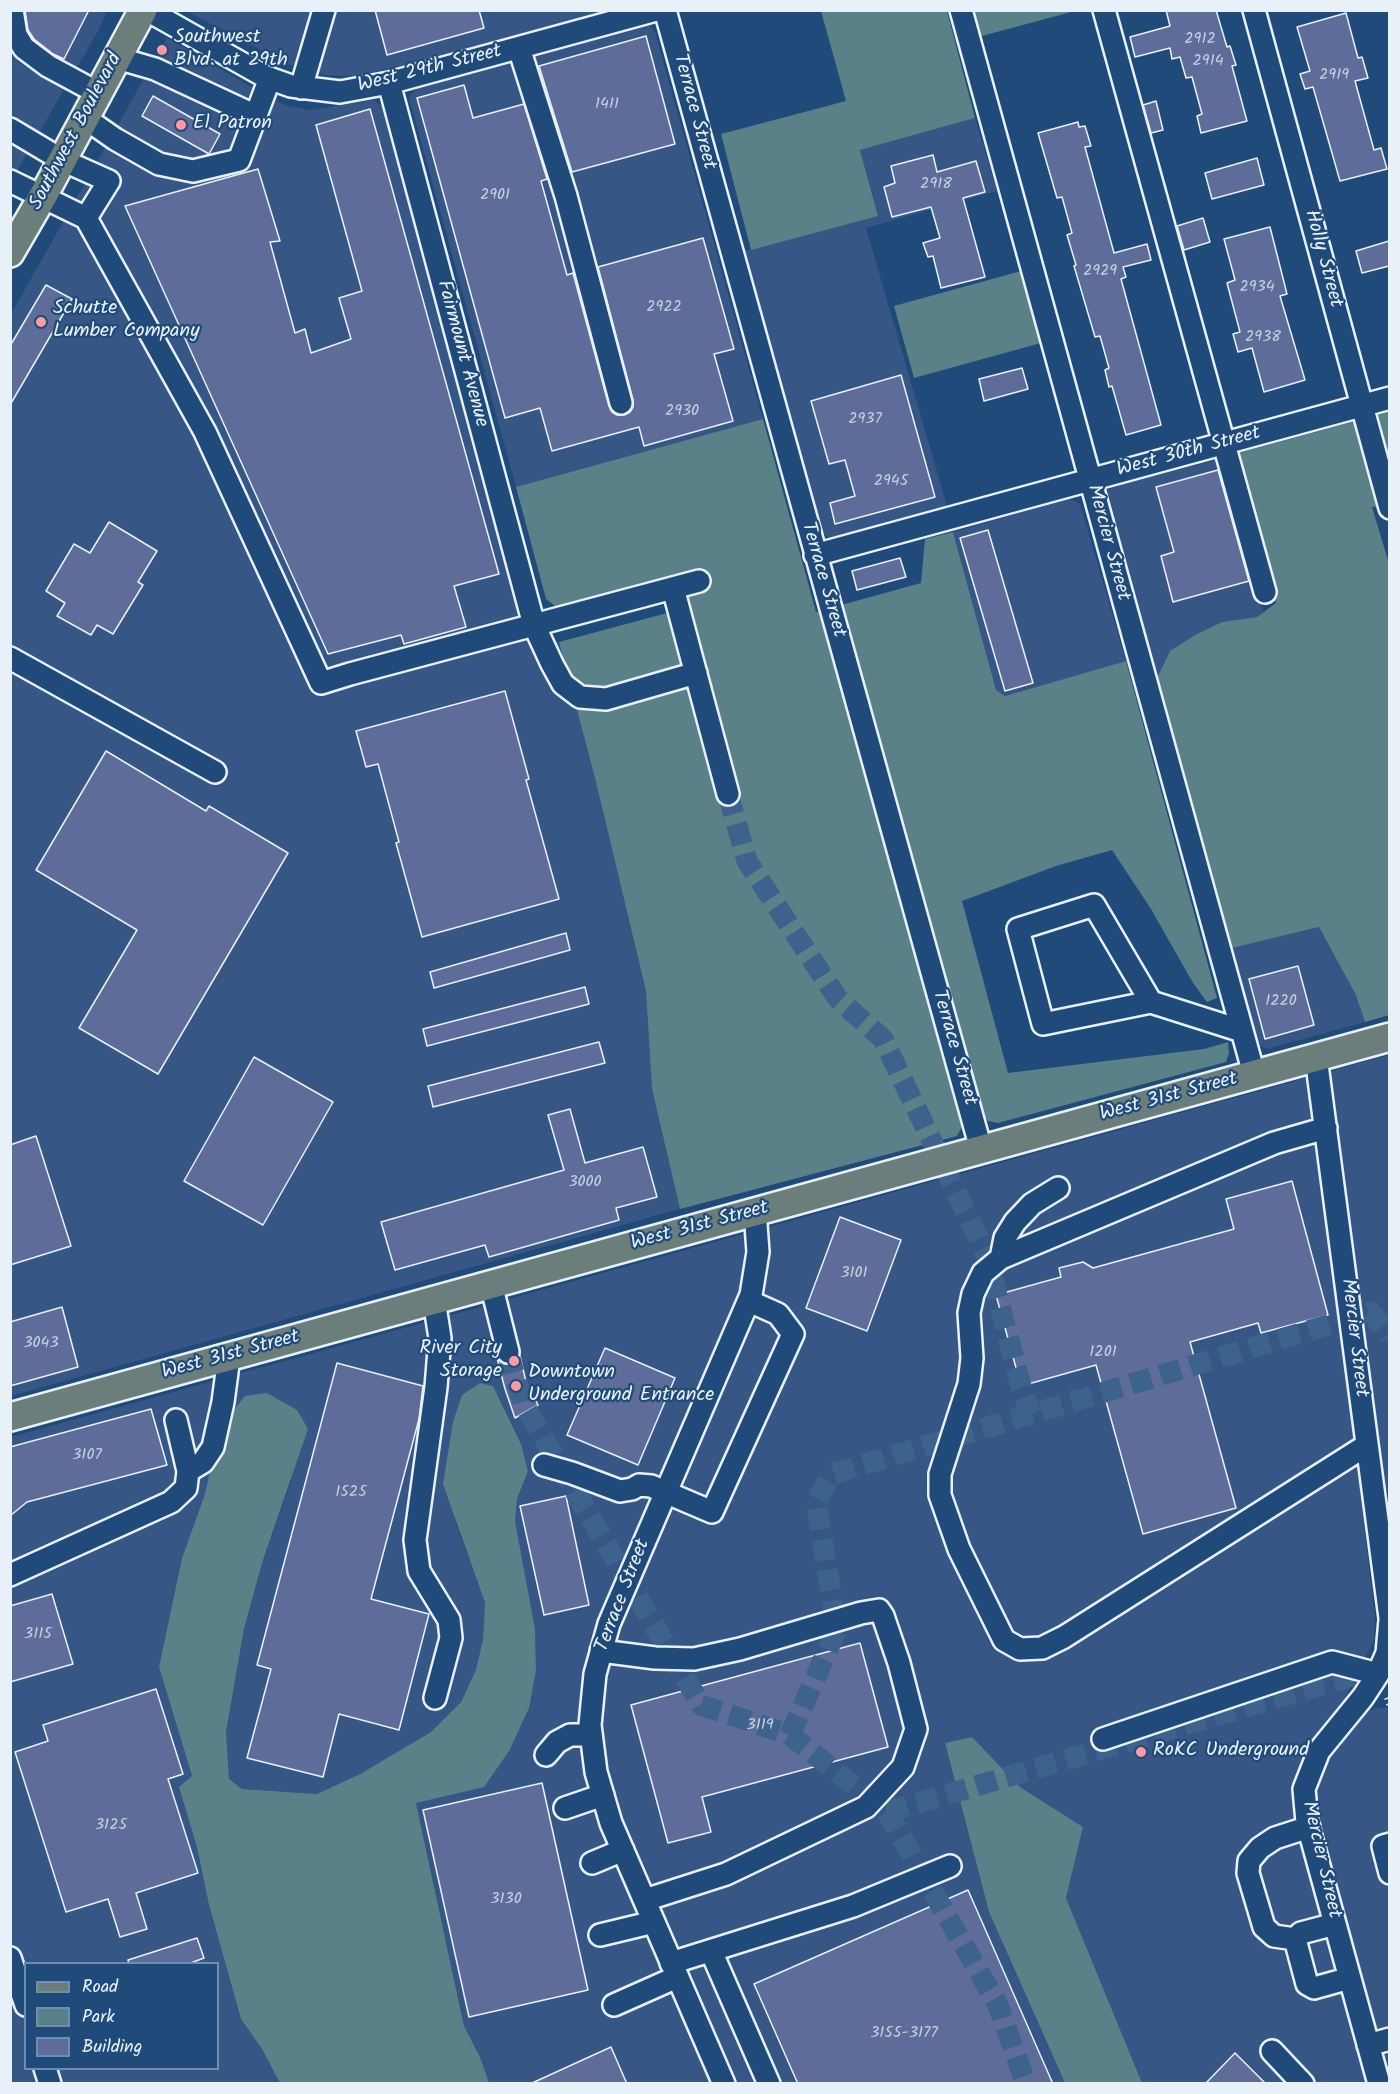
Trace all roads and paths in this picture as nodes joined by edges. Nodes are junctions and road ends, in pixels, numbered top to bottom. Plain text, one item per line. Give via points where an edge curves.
1 (12, 10) edge
2 (145, 10) edge
3 (324, 10) edge
4 (656, 10) edge
5 (666, 10) edge
6 (961, 10) edge
7 (1104, 10) edge
8 (1254, 10) edge
9 (519, 48) junction
10 (117, 58) junction
11 (270, 78) junction
12 (389, 83) junction
13 (301, 88) junction
14 (98, 93) junction
15 (256, 116) junction
16 (85, 118) junction
17 (10, 129) edge
18 (62, 160) junction
19 (10, 181) edge
20 (43, 196) junction
21 (86, 218) junction
22 (10, 253) edge
23 (1389, 398) edge
24 (621, 403) dead end
25 (1361, 406) junction
26 (1223, 444) junction
27 (1090, 480) junction
28 (1389, 508) edge
29 (815, 555) junction
30 (699, 581) dead end
31 (673, 588) junction
32 (1265, 592) dead end
33 (534, 625) junction
34 (10, 658) edge
35 (696, 673) junction
36 (215, 772) dead end
37 (728, 794) tunnel mouth
38 (1151, 1002) junction
39 (1242, 1031) junction
40 (1389, 1037) edge
41 (1316, 1057) junction
42 (1254, 1074) junction
43 (1326, 1128) junction
44 (981, 1149) junction
45 (1058, 1188) dead end
46 (755, 1211) junction
47 (1001, 1258) junction
48 (491, 1284) junction
49 (434, 1300) junction
50 (749, 1301) junction
51 (508, 1352) tunnel mouth
52 (229, 1357) junction
53 (10, 1416) edge
54 (176, 1420) dead end
55 (1367, 1445) junction
56 (544, 1465) dead end
57 (188, 1471) junction
58 (665, 1493) junction
59 (10, 1575) edge
60 (1389, 1619) edge
61 (601, 1651) junction
62 (1378, 1674) junction
63 (435, 1698) dead end
64 (591, 1735) junction
65 (1103, 1739) dead end
66 (546, 1755) dead end
67 (603, 1795) junction
68 (566, 1808) dead end
69 (1309, 1827) junction
70 (1389, 1844) edge
71 (623, 1850) junction
72 (592, 1863) dead end
73 (950, 1866) dead end
74 (1389, 1873) edge
75 (645, 1900) junction
76 (654, 1922) junction
77 (1335, 1924) junction
78 (600, 1935) dead end
79 (1295, 1940) junction
80 (711, 1951) junction
81 (10, 1958) edge
82 (674, 1970) junction
83 (1350, 1978) junction
84 (24, 1999) edge
85 (614, 2005) dead end
86 (1389, 2038) edge
87 (1368, 2045) junction
88 (1272, 2051) dead end
89 (724, 2084) edge
90 (769, 2084) edge
91 (1303, 2084) edge
92 (1379, 2084) edge

1 - 14 street via 16,35 24,48
2 - 10 main road, Southwest Boulevard
2 - 11 street, West 29th Street
3 - 13 street
4 - 9 street, West 29th Street
5 - 29 street, Terrace Street
6 - 27 street, Mercier Street
7 - 26 street
8 - 25 street, Holly Street
9 - 12 street, West 29th Street
9 - 24 street via 566,195
10 - 14 main road, Southwest Boulevard
10 - 15 street via 155,69
11 - 13 street, West 29th Street
11 - 15 street
12 - 13 street, West 29th Street via 340,92
12 - 33 street, Fairmount Avenue
14 - 16 main road, Southwest Boulevard
15 - 16 street via 239,160 194,171 159,164
16 - 18 main road, Southwest Boulevard
17 - 18 street
18 - 20 main road, Southwest Boulevard
18 - 21 street via 109,181
19 - 20 street
20 - 21 street
20 - 22 main road, Southwest Boulevard
21 - 33 street via 205,432 321,683
23 - 25 street, West 30th Street
25 - 26 street, West 30th Street
25 - 28 street, Holly Street
26 - 27 street, West 30th Street
26 - 32 street
27 - 29 street, West 30th Street
27 - 39 street, Mercier Street
29 - 44 street, Terrace Street
30 - 31 street
31 - 33 street
31 - 35 street
33 - 35 street, Fairmount Avenue via 562,684 580,698 606,699
34 - 36 street
35 - 37 street
38 - 38 street via 1094,905 1018,929 1043,1024
38 - 39 street
39 - 42 street, Mercier Street
40 - 41 main road, West 31st Street
41 - 42 main road, West 31st Street
41 - 43 street, Mercier Street
42 - 44 main road, West 31st Street
43 - 47 street via 1274,1143
43 - 55 street, Mercier Street
44 - 46 main road, West 31st Street
45 - 47 street via 1032,1204 1015,1222 1005,1238
46 - 48 main road, West 31st Street
46 - 50 street, Terrace Street via 758,1252
47 - 55 street via 983,1273 973,1294 969,1313 969,1384 940,1474 940,1495 959,1549 1004,1640 1020,1649 1042,1648 1064,1636
48 - 49 main road, West 31st Street
48 - 51 street
49 - 52 main road, West 31st Street
49 - 63 street via 440,1338 415,1540 419,1571 449,1620 451,1638
50 - 58 street, Terrace Street
50 - 58 street via 778,1314 793,1334 712,1512
52 - 53 main road, West 31st Street
52 - 57 street via 213,1447 203,1462
54 - 57 street
55 - 60 street, Mercier Street
56 - 58 street via 620,1491 639,1485
57 - 59 street via 186,1488 171,1502
58 - 61 street, Terrace Street
60 - 62 street, Mercier Street via 1387,1653
61 - 64 street, Terrace Street via 595,1674
61 - 75 street via 694,1659 879,1610 899,1664 916,1729 903,1767 866,1807 726,1874
62 - 65 street via 1332,1662
62 - 69 street, Mercier Street via 1319,1751 1304,1788
64 - 66 street via 570,1736 557,1742
64 - 67 street, Terrace Street
67 - 68 street
67 - 71 street, Terrace Street
69 - 77 street, Mercier Street
69 - 79 street via 1275,1838 1260,1848 1250,1861 1248,1873 1264,1927 1274,1936
70 - 74 street via 1383,1846
71 - 72 street
71 - 75 street, Terrace Street
73 - 80 street via 853,1906
75 - 76 street, Terrace Street
76 - 78 street
76 - 82 street, Terrace Street
77 - 79 street via 1301,1934
77 - 83 street, Mercier Street
79 - 83 street via 1307,1984 1314,1988
80 - 82 street
80 - 90 street
81 - 84 street
82 - 85 street
82 - 89 street, Terrace Street
83 - 87 street, Mercier Street
86 - 87 street
87 - 92 street, Mercier Street
88 - 91 street

